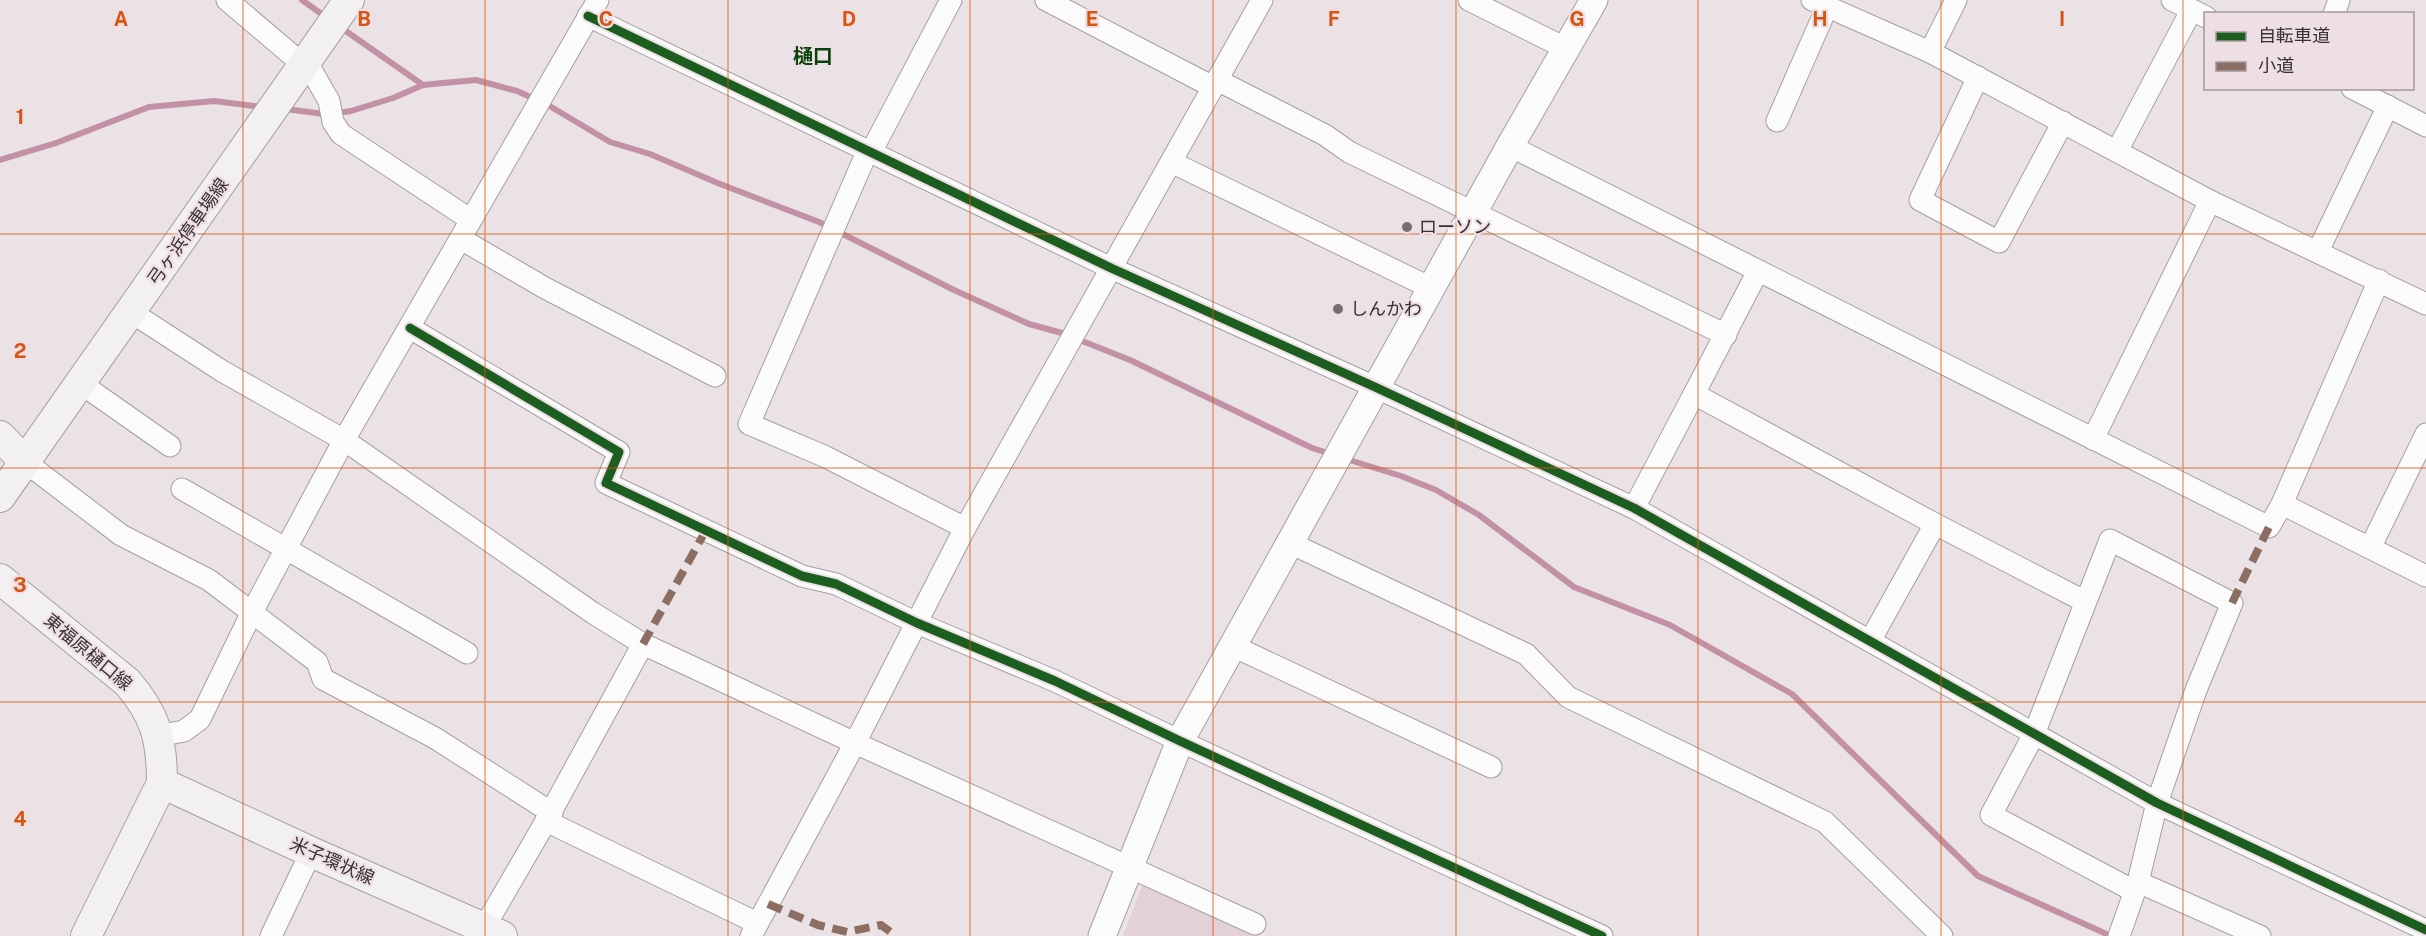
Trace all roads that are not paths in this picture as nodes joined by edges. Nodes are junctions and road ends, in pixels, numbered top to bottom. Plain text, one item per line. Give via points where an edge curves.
1 (227, 0) edge
2 (349, 0) edge
3 (951, 0) edge
4 (1046, 0) edge
5 (1262, 0) edge
6 (1469, 0) edge
7 (1594, 0) edge
8 (1956, 0) edge
9 (2172, 0) edge
10 (1820, 3) edge
11 (593, 8) edge
12 (2198, 14) edge
13 (1565, 48) junction
14 (1930, 52) junction
15 (304, 65) junction
16 (1978, 77) junction
17 (1215, 84) junction
18 (2356, 90) edge
19 (2388, 106) junction
20 (1777, 122) dead end
21 (2063, 122) junction
22 (2426, 126) edge
23 (1510, 146) junction
24 (2117, 151) junction
25 (869, 153) junction
26 (1171, 162) junction
27 (2210, 201) junction
28 (1474, 213) junction
29 (466, 230) junction
30 (2318, 251) junction
31 (1111, 268) junction
32 (1758, 271) junction
33 (2379, 280) junction
34 (1431, 288) junction
35 (2426, 304) edge
36 (131, 312) junction
37 (410, 328) junction
38 (1726, 335) junction
39 (715, 376) dead end
40 (80, 383) junction
41 (1375, 387) junction
42 (1694, 394) junction
43 (0, 436) edge
44 (2093, 439) junction
45 (2425, 439) edge
46 (344, 440) junction
47 (170, 446) dead end
48 (24, 461) junction
49 (182, 489) dead end
50 (0, 497) edge
51 (2282, 504) junction
52 (1634, 508) junction
53 (1935, 524) junction
54 (965, 528) junction
55 (1290, 543) junction
56 (2370, 548) junction
57 (286, 549) junction
58 (2426, 576) edge
59 (0, 579) edge
60 (2084, 601) junction
61 (251, 614) junction
62 (917, 623) junction
63 (1870, 641) junction
64 (643, 644) junction
65 (1233, 646) junction
66 (467, 653) dead end
67 (2034, 734) junction
68 (158, 736) junction
69 (1180, 741) junction
70 (855, 743) junction
71 (1491, 767) dead end
72 (162, 783) junction
73 (2157, 804) junction
74 (549, 817) junction
75 (311, 852) junction
76 (1130, 866) junction
77 (2136, 887) junction
78 (1255, 924) dead end
79 (754, 930) edge
80 (493, 932) edge
81 (2421, 932) edge
82 (86, 936) edge
83 (271, 936) edge
84 (1102, 936) edge
85 (1602, 936) edge
86 (1942, 936) edge
87 (2119, 936) edge
88 (2260, 936) edge

1 - 15 street
2 - 15 main road, 弓ヶ浜停車場線
3 - 25 street
4 - 17 street
5 - 17 street
6 - 13 street
7 - 13 street
8 - 14 street
9 - 12 street
10 - 14 street
10 - 20 street
11 - 25 street
11 - 29 street
12 - 24 street
13 - 23 street
14 - 16 street
15 - 29 street via 329,101 333,122 341,134
15 - 36 main road, 弓ヶ浜停車場線
16 - 21 street
16 - 21 street via 1920,200 1999,242
17 - 26 street
17 - 28 street
18 - 19 street
19 - 22 street
19 - 30 street
21 - 24 street
23 - 28 street
23 - 32 street
24 - 27 street
25 - 31 street
25 - 54 street via 749,424 826,457
26 - 31 street
26 - 34 street
27 - 30 street
27 - 44 street
28 - 34 street
28 - 38 street
29 - 37 street
29 - 39 street via 545,288
30 - 33 street
31 - 41 street
31 - 54 street
32 - 38 street
32 - 44 street
33 - 35 street
33 - 51 street
34 - 41 street
36 - 40 main road, 弓ヶ浜停車場線
36 - 46 street via 222,371
37 - 46 street
37 - 62 street via 619,452 606,483 802,576 836,584
38 - 42 street
40 - 47 street
40 - 48 main road, 弓ヶ浜停車場線
41 - 52 street
41 - 55 street
42 - 52 street
42 - 53 street
43 - 48 main road
44 - 51 street via 2269,527
45 - 56 street
46 - 57 street
46 - 64 street
48 - 50 main road
48 - 61 street via 121,535 209,580
49 - 57 street
51 - 56 street
52 - 63 street
53 - 60 street
53 - 63 street
54 - 62 street
55 - 65 street
55 - 86 street via 1526,654 1568,697 1825,822
56 - 58 street
57 - 61 street
57 - 66 street
59 - 68 main road, 東福原樋口線 via 127,682 153,717
60 - 67 street
60 - 73 street via 2110,540 2232,603 2196,690
61 - 68 street via 200,719 184,731
61 - 74 street via 317,662 323,679 435,738
62 - 69 street via 1055,681
62 - 70 street
63 - 67 street
64 - 70 street
64 - 74 street
65 - 69 street
65 - 71 street
67 - 73 street
67 - 77 street via 1991,815
68 - 72 main road, 東福原樋口線
69 - 76 street
69 - 85 street
70 - 76 street
70 - 79 street
72 - 75 main road, 米子環状線
72 - 82 main road, 東福原樋口線
73 - 77 street
73 - 81 street
74 - 79 street
74 - 80 street
75 - 80 main road, 米子環状線
75 - 83 street
76 - 78 street
76 - 84 street
77 - 87 street
77 - 88 street

